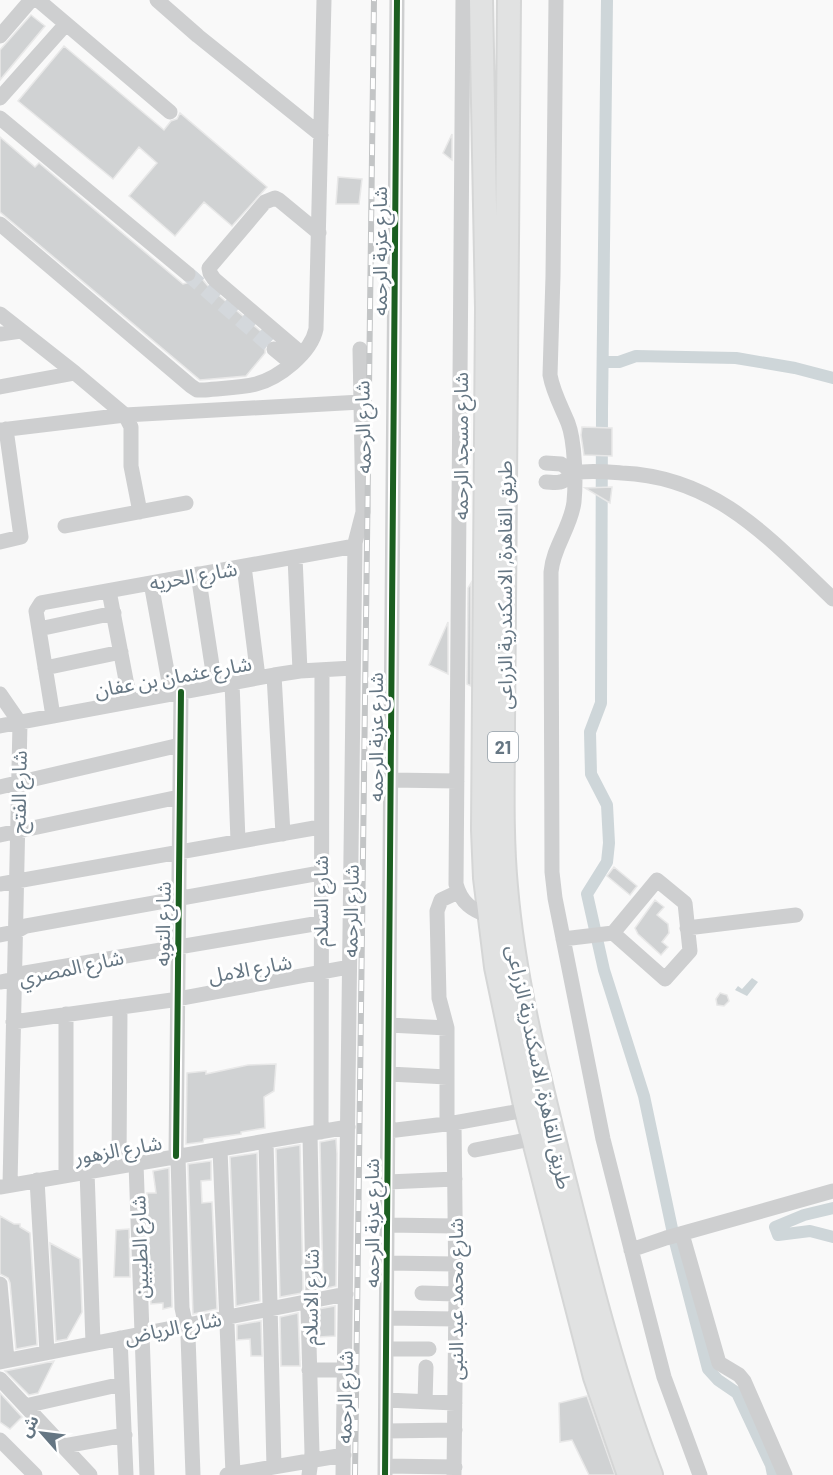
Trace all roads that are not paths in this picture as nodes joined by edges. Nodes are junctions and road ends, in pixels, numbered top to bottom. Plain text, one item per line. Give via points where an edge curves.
1 (31, 0) edge
2 (38, 0) edge
3 (157, 0) edge
4 (324, 0) edge
5 (397, 0) edge
6 (463, 0) edge
7 (481, 0) edge
8 (509, 0) edge
9 (556, 0) edge
10 (66, 24) junction
11 (0, 36) edge
12 (0, 98) edge
13 (170, 112) dead end
14 (0, 118) edge
15 (321, 135) junction
16 (0, 224) edge
17 (319, 233) junction
18 (188, 274) tunnel mouth
19 (0, 315) edge
20 (21, 331) junction
21 (0, 334) edge
22 (274, 349) tunnel mouth
23 (360, 349) dead end
24 (297, 358) junction
25 (75, 372) junction
26 (0, 387) edge
27 (362, 402) junction
28 (125, 415) junction
29 (3, 429) edge
30 (546, 463) dead end
31 (575, 473) junction
32 (546, 482) dead end
33 (186, 503) dead end
34 (140, 512) junction
35 (64, 526) dead end
36 (0, 542) edge
37 (355, 546) junction
38 (295, 557) junction
39 (244, 566) junction
40 (198, 574) junction
41 (151, 583) junction
42 (109, 591) junction
43 (833, 599) edge
44 (114, 613) junction
45 (39, 628) junction
46 (121, 652) junction
47 (45, 668) junction
48 (353, 668) junction
49 (322, 669) junction
50 (300, 671) junction
51 (274, 675) junction
52 (258, 677) junction
53 (232, 682) junction
54 (215, 685) junction
55 (176, 693) junction
56 (0, 694) edge
57 (130, 701) junction
58 (53, 716) junction
59 (20, 723) junction
60 (0, 726) edge
61 (180, 745) junction
62 (391, 780) junction
63 (457, 781) junction
64 (18, 783) junction
65 (0, 787) edge
66 (179, 797) junction
67 (320, 827) junction
68 (17, 832) junction
69 (283, 834) junction
70 (0, 835) edge
71 (238, 842) junction
72 (179, 852) junction
73 (320, 873) junction
74 (16, 881) junction
75 (0, 884) edge
76 (458, 892) junction
77 (178, 899) junction
78 (796, 915) dead end
79 (489, 916) junction
80 (320, 923) junction
81 (687, 928) junction
82 (8, 934) edge
83 (608, 934) junction
84 (568, 938) junction
85 (178, 947) junction
86 (350, 967) junction
87 (320, 972) junction
88 (7, 980) edge
89 (177, 998) junction
90 (120, 1007) junction
91 (66, 1014) junction
92 (389, 1025) junction
93 (9, 1027) edge
94 (447, 1028) junction
95 (388, 1074) junction
96 (447, 1077) junction
97 (526, 1110) junction
98 (450, 1123) junction
99 (348, 1127) junction
100 (388, 1131) junction
101 (315, 1133) junction
102 (266, 1141) junction
103 (520, 1141) dead end
104 (220, 1149) junction
105 (475, 1150) dead end
106 (177, 1156) junction
107 (135, 1163) junction
108 (119, 1166) junction
109 (87, 1171) junction
110 (66, 1175) junction
111 (454, 1179) junction
112 (37, 1180) junction
113 (388, 1182) junction
114 (5, 1186) edge
115 (833, 1191) edge
116 (387, 1225) junction
117 (455, 1226) junction
118 (682, 1234) junction
119 (631, 1250) junction
120 (387, 1263) junction
121 (455, 1264) junction
122 (0, 1284) edge
123 (422, 1293) dead end
124 (345, 1294) junction
125 (456, 1294) junction
126 (309, 1301) junction
127 (270, 1309) junction
128 (226, 1317) junction
129 (387, 1318) junction
130 (456, 1319) junction
131 (185, 1325) junction
132 (142, 1334) junction
133 (120, 1338) junction
134 (93, 1343) junction
135 (386, 1349) junction
136 (429, 1349) dead end
137 (47, 1352) junction
138 (4, 1361) edge
139 (426, 1368) dead end
140 (309, 1370) junction
141 (345, 1370) junction
142 (0, 1379) edge
143 (122, 1384) junction
144 (386, 1400) junction
145 (425, 1402) junction
146 (455, 1403) junction
147 (25, 1406) junction
148 (455, 1430) junction
149 (386, 1431) junction
150 (124, 1435) junction
151 (0, 1440) edge
152 (64, 1446) junction
153 (344, 1455) junction
154 (274, 1467) junction
155 (310, 1467) edge
156 (385, 1471) edge
157 (454, 1471) edge
158 (230, 1474) edge
159 (35, 1475) edge
160 (90, 1475) edge
161 (126, 1475) edge
162 (147, 1475) edge
163 (193, 1475) edge
164 (344, 1475) edge
165 (629, 1475) edge
166 (651, 1475) edge
167 (700, 1475) edge
168 (785, 1475) edge

1 - 11 street
2 - 10 street
3 - 15 street
4 - 15 street
5 - 62 street, شارع عزبة الرحمه
6 - 63 street, شارع مسجد الرحمه
7 - 79 highway, طريق القاهرة, الاسكندرية الزراعى / 21 via 487,308 483,830
8 - 166 highway, طريق القاهرة, الاسكندرية الزراعى / 21 via 502,724 506,888 523,1009 550,1123 597,1308 628,1415
9 - 31 street via 550,375 569,426
10 - 12 street
10 - 13 street
14 - 18 street
15 - 17 street
16 - 24 street via 197,390 256,384
17 - 24 street via 316,329 310,346
17 - 24 street via 279,200 271,199 265,201 209,268 214,279
19 - 20 street
20 - 21 street
20 - 25 street
22 - 24 street
23 - 27 street, شارع الرحمه
25 - 26 street
25 - 28 street
27 - 28 street
27 - 37 street, شارع الرحمه via 363,512
28 - 29 street
28 - 34 street via 131,427 131,466
29 - 36 street via 21,537
30 - 31 street via 559,463
31 - 32 street via 559,482
31 - 43 street via 657,477 716,499 760,530
31 - 84 street via 573,511 554,552 551,572 552,872
33 - 34 street
34 - 35 street
37 - 38 street, شارع الحريه
37 - 48 street, شارع الرحمه
38 - 39 street, شارع الحريه
38 - 50 street
39 - 40 street, شارع الحريه
39 - 52 street
40 - 41 street, شارع الحريه
40 - 54 street
41 - 42 street, شارع الحريه
41 - 55 street, شارع التوبه
42 - 44 street
42 - 45 street, شارع الحريه via 44,602 36,611
44 - 45 street
44 - 46 street
45 - 47 street
46 - 47 street
46 - 57 street
47 - 58 street
48 - 49 street, شارع عثمان بن عفان
48 - 86 street, شارع الرحمه
49 - 50 street, شارع عثمان بن عفان
49 - 67 street, شارع السلام
50 - 51 street, شارع عثمان بن عفان
51 - 52 street, شارع عثمان بن عفان
51 - 69 street
52 - 53 street, شارع عثمان بن عفان
53 - 54 street, شارع عثمان بن عفان
53 - 71 street
54 - 55 street, شارع عثمان بن عفان
55 - 57 street, شارع عثمان بن عفان
55 - 61 street, شارع التوبه
56 - 59 street
57 - 58 street, شارع عثمان بن عفان
58 - 59 street, شارع عثمان بن عفان
59 - 60 street, شارع عثمان بن عفان
59 - 64 street, شارع الفتح
61 - 64 street
61 - 66 street, شارع التوبه
62 - 63 street
62 - 92 street, شارع عزبة الرحمه
63 - 76 street, شارع مسجد الرحمه
64 - 65 street
64 - 68 street, شارع الفتح
66 - 68 street
66 - 72 street, شارع التوبه
67 - 69 street
67 - 73 street, شارع السلام
68 - 70 street
68 - 74 street, شارع الفتح
69 - 71 street
71 - 72 street
72 - 74 street
72 - 77 street, شارع التوبه
73 - 77 street
73 - 80 street, شارع السلام
74 - 75 street
74 - 82 street, شارع الفتح
76 - 79 street via 466,905
76 - 94 street via 441,900 437,911 439,998
77 - 82 street via 26,926
77 - 85 street, شارع التوبه
78 - 81 street
79 - 97 highway, طريق القاهرة, الاسكندرية الزراعى / 21 via 495,967
80 - 85 street, شارع المصري
80 - 87 street, شارع السلام
81 - 83 street via 690,951 665,979
81 - 83 street via 685,903 657,880
82 - 88 street, شارع الفتح
83 - 84 street
84 - 119 street via 603,1139
85 - 88 street, شارع المصري via 25,973
85 - 89 street, شارع التوبه
86 - 87 street, شارع الامل
86 - 99 street, شارع الرحمه
87 - 89 street, شارع الامل
87 - 101 street, شارع السلام
88 - 93 street, شارع الفتح
89 - 90 street, شارع الامل
89 - 106 street, شارع التوبه
90 - 91 street, شارع الامل
90 - 108 street
91 - 93 street, شارع الامل
91 - 110 street
92 - 94 street
92 - 95 street, شارع عزبة الرحمه
93 - 114 street, شارع الفتح
94 - 96 street
95 - 96 street
95 - 100 street, شارع عزبة الرحمه
96 - 98 street
97 - 98 street
97 - 165 highway, طريق القاهرة, الاسكندرية الزراعى / 21 via 595,1377
98 - 100 street
98 - 111 street, شارع محمد عبد النبى
99 - 101 street, شارع الزهور
99 - 124 street, شارع الرحمه
100 - 113 street, شارع عزبة الرحمه
101 - 102 street, شارع الزهور
101 - 126 street, شارع الاسلام via 313,1290
102 - 104 street, شارع الزهور
102 - 127 street
103 - 105 street
104 - 106 street, شارع الزهور
104 - 128 street
106 - 107 street, شارع الزهور
106 - 131 street, شارع التوبه
107 - 108 street, شارع الزهور
107 - 132 street, شارع الطيبين
108 - 109 street, شارع الزهور
109 - 110 street, شارع الزهور
109 - 134 street
110 - 112 street, شارع الزهور
111 - 113 street
111 - 117 street, شارع محمد عبد النبى
112 - 114 street, شارع الزهور
112 - 137 street
113 - 116 street, شارع عزبة الرحمه
115 - 118 street
116 - 117 street
116 - 120 street, شارع عزبة الرحمه
117 - 121 street, شارع محمد عبد النبى
118 - 119 street
118 - 168 street via 719,1364 744,1381
119 - 167 street via 664,1377
120 - 121 street
120 - 129 street, شارع عزبة الرحمه
121 - 125 street, شارع محمد عبد النبى
122 - 138 street
123 - 125 street
124 - 126 street, شارع الرياض
124 - 141 street, شارع الرحمه
125 - 130 street, شارع محمد عبد النبى
126 - 127 street, شارع الرياض
126 - 140 street, شارع الاسلام
127 - 128 street, شارع الرياض
127 - 154 street
128 - 131 street, شارع الرياض
128 - 158 street
129 - 130 street
129 - 135 street, شارع عزبة الرحمه
130 - 146 street, شارع محمد عبد النبى
131 - 132 street, شارع الرياض
131 - 163 street, شارع التوبه
132 - 133 street, شارع الرياض
132 - 162 street, شارع الطيبين
133 - 134 street, شارع الرياض
133 - 143 street
134 - 137 street, شارع الرياض
135 - 136 street
135 - 144 street, شارع عزبة الرحمه
137 - 138 street, شارع الرياض
139 - 145 street
140 - 141 street
140 - 155 street, شارع الاسلام
141 - 153 street, شارع الرحمه
142 - 147 street
143 - 147 street
143 - 150 street
144 - 145 street
144 - 149 street, شارع عزبة الرحمه
145 - 146 street
146 - 148 street, شارع محمد عبد النبى
147 - 152 street
148 - 149 street
148 - 157 street, شارع محمد عبد النبى
149 - 156 street, شارع عزبة الرحمه
150 - 152 street
150 - 161 street
151 - 159 street
152 - 160 street
153 - 155 street
153 - 164 street, شارع الرحمه
154 - 155 street
154 - 158 street
156 - 157 street

